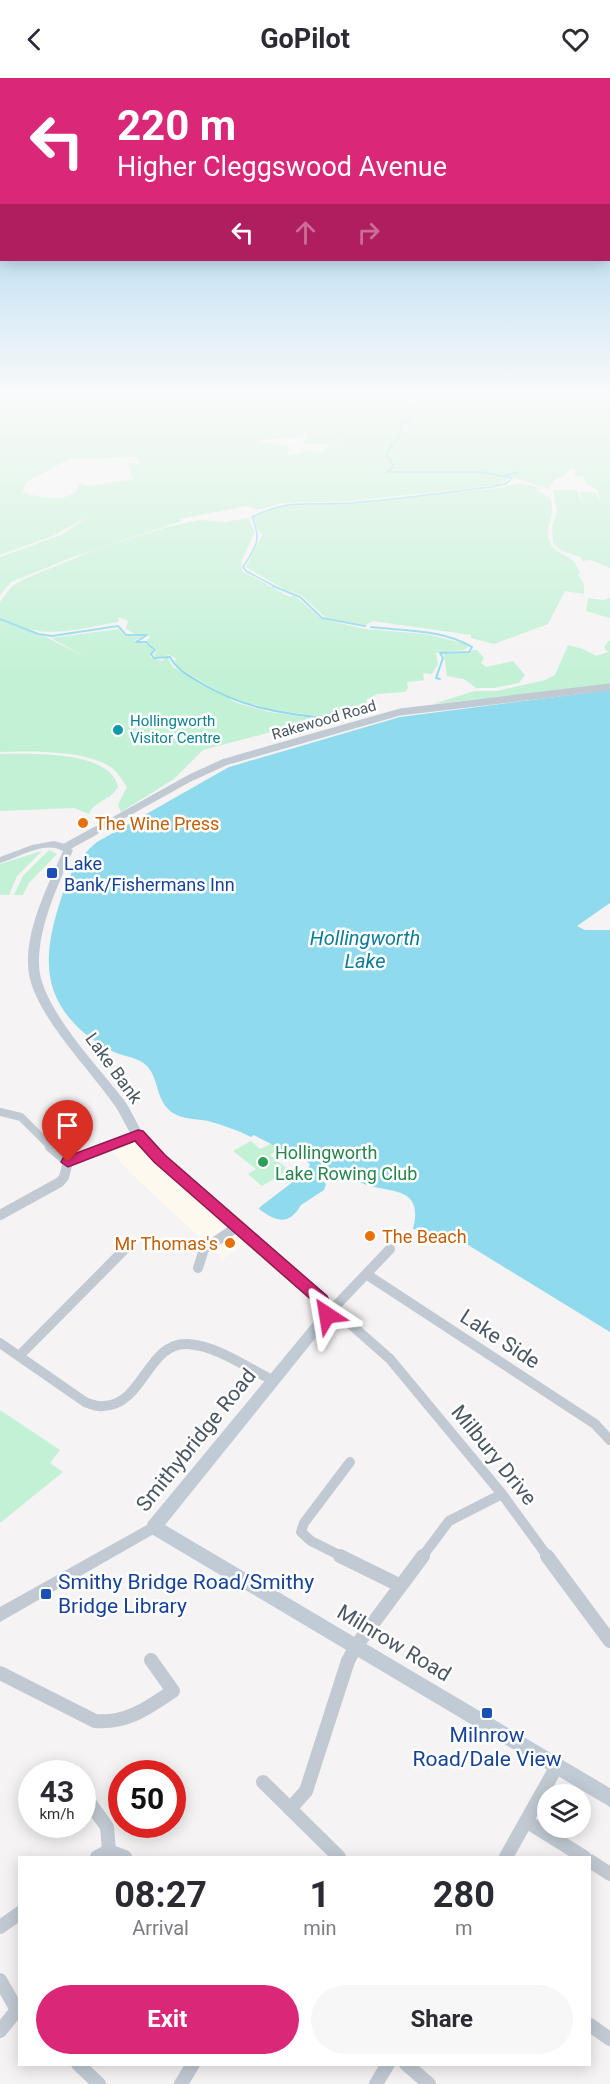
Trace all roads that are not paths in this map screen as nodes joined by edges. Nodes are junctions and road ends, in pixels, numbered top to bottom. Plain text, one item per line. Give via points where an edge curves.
1 (610, 687) edge
2 (66, 848) junction
3 (0, 860) edge
4 (0, 1112) edge
5 (138, 1135) junction
6 (68, 1162) junction
7 (0, 1215) edge
8 (237, 1227) junction
9 (131, 1243) dead end
10 (390, 1249) dead end
11 (198, 1268) dead end
12 (366, 1274) junction
13 (327, 1315) junction
14 (0, 1343) edge
15 (19, 1356) junction
16 (272, 1380) junction
17 (610, 1440) edge
18 (350, 1462) dead end
19 (502, 1494) junction
20 (154, 1527) junction
21 (399, 1585) junction
22 (0, 1615) edge
23 (610, 1641) edge
24 (356, 1646) junction
25 (151, 1660) dead end
26 (0, 1673) edge
27 (557, 1766) junction
28 (262, 1782) dead end
29 (610, 1798) edge
30 (290, 1809) junction
31 (96, 1812) edge
32 (526, 1821) junction
33 (103, 1854) edge
34 (338, 1856) edge
35 (507, 1856) edge
36 (582, 1856) edge
37 (591, 1862) edge
38 (610, 1874) edge
39 (18, 1914) edge
40 (0, 1927) edge
41 (0, 1980) edge
42 (18, 2012) edge
43 (591, 2026) edge
44 (0, 2031) edge
45 (610, 2039) edge
46 (80, 2066) edge
47 (192, 2066) edge
48 (387, 2066) edge
49 (408, 2066) edge
50 (99, 2084) edge
51 (181, 2084) edge
52 (376, 2084) edge
53 (429, 2084) edge

1 - 2 street, Rakewood Road via 400,712 291,743 210,768
2 - 3 main road via 52,844
2 - 5 main road, Lake Bank via 69,853 36,935 33,965 37,985 50,1012 116,1097
4 - 6 street via 34,1126
5 - 6 street
5 - 8 main road, Lake Bank via 159,1159
6 - 7 street via 60,1182
8 - 11 street via 204,1249
8 - 13 main road, Lake Bank via 286,1265 321,1300
9 - 15 street
10 - 12 street, Smithybridge Road
12 - 13 street, Smithybridge Road
12 - 17 street, Lake Side via 595,1424
13 - 16 main road, Smithybridge Road
13 - 19 street, Milbury Drive via 348,1322 390,1359
14 - 15 street
15 - 16 street via 85,1402 99,1406 123,1400 167,1351 179,1344 197,1345
16 - 20 main road, Smithybridge Road
18 - 21 street via 301,1532 311,1541
19 - 21 street via 449,1521
19 - 23 street, Milbury Drive
20 - 22 street, Smithybridge Road
20 - 24 main road, Milnrow Road
21 - 24 street
24 - 27 main road, Milnrow Road
24 - 30 street via 306,1791
25 - 26 street via 173,1691 129,1718 110,1724 95,1721
27 - 29 main road, Milnrow Road
27 - 32 street
28 - 30 street
30 - 34 street
31 - 33 street via 107,1827
32 - 35 street
32 - 36 street
37 - 38 street
39 - 40 street
41 - 42 street
42 - 44 street
43 - 45 street
46 - 50 street
47 - 51 street
48 - 52 street
49 - 53 street

